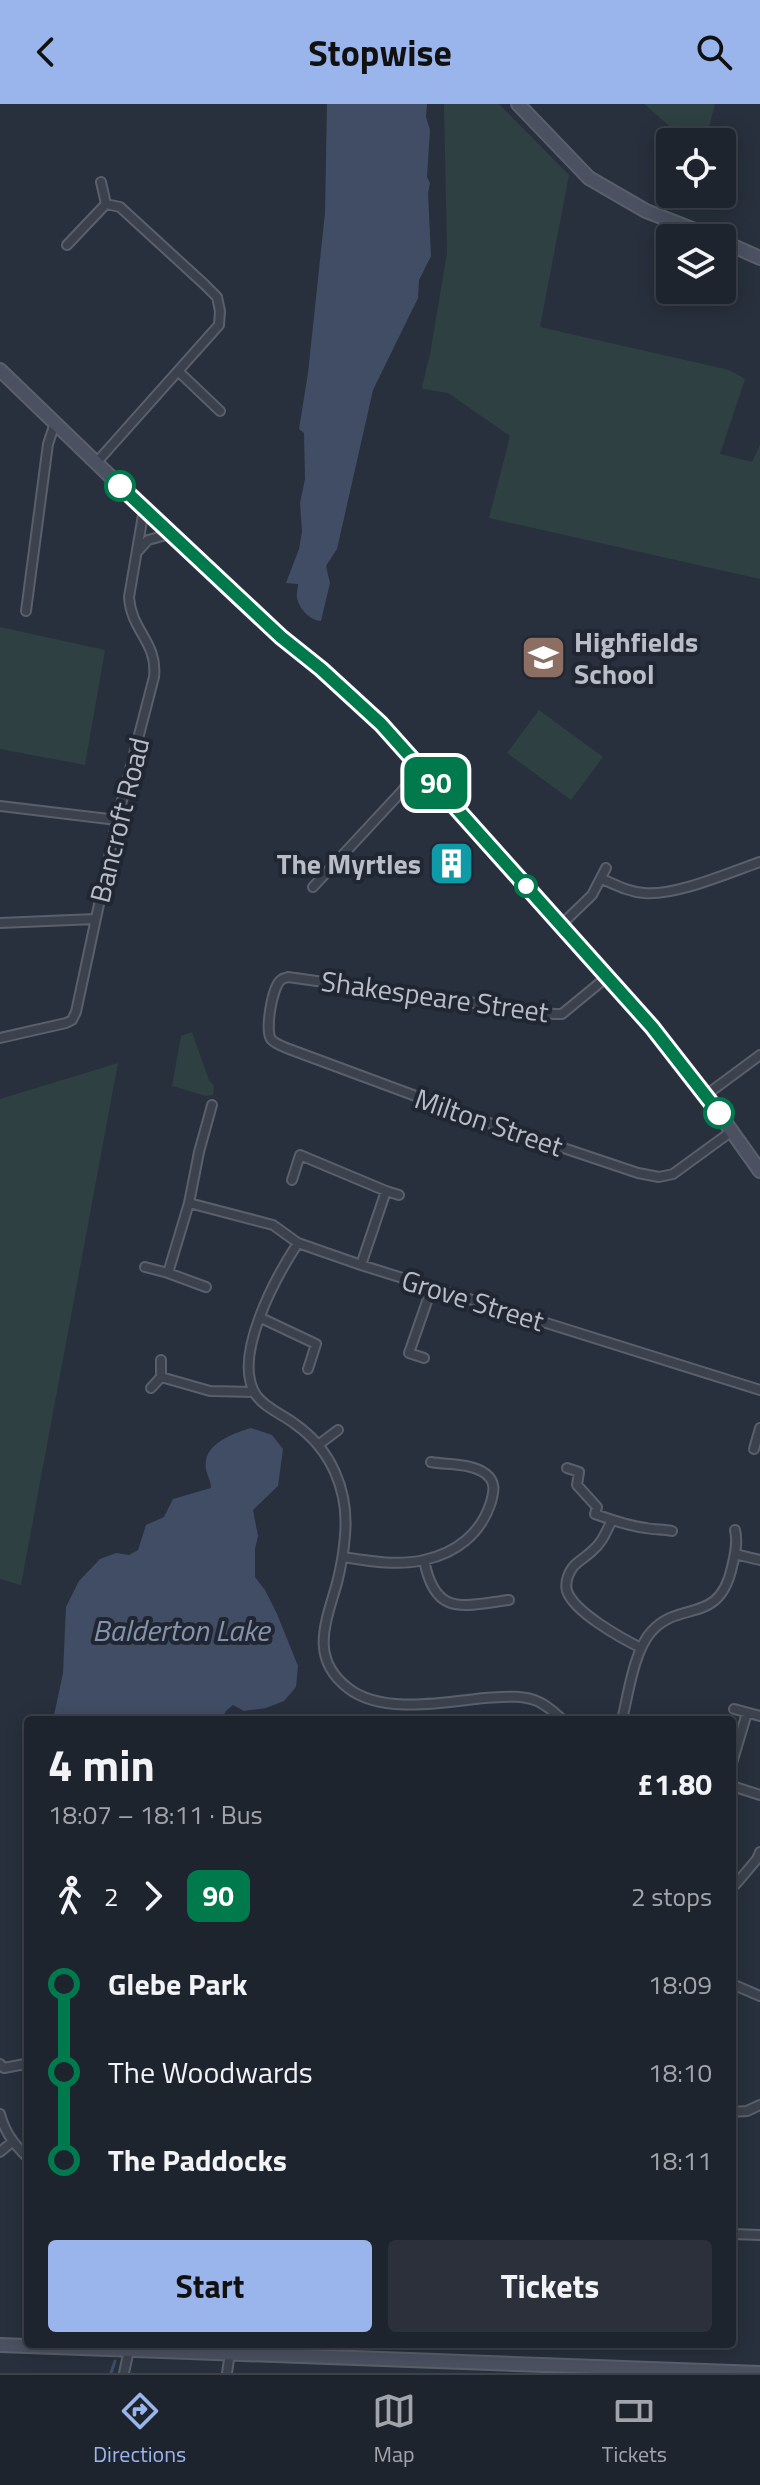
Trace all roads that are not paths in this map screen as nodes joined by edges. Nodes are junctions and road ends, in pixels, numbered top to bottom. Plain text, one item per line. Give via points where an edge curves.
1 (518, 104) edge
2 (101, 182) dead end
3 (106, 204) junction
4 (679, 224) edge
5 (67, 245) dead end
6 (736, 247) edge
7 (760, 258) edge
8 (0, 370) edge
9 (178, 371) junction
10 (220, 411) dead end
11 (55, 423) junction
12 (96, 463) junction
13 (144, 509) junction
14 (170, 534) junction
15 (138, 552) junction
16 (26, 611) dead end
17 (420, 766) junction
18 (0, 806) edge
19 (117, 820) junction
20 (760, 862) edge
21 (606, 868) dead end
22 (602, 879) junction
23 (313, 887) dead end
24 (95, 919) junction
25 (0, 923) edge
26 (561, 925) junction
27 (607, 977) junction
28 (271, 1008) joint
29 (0, 1038) edge
30 (760, 1055) edge
31 (706, 1095) junction
32 (212, 1105) dead end
33 (732, 1131) junction
34 (760, 1171) edge
35 (292, 1180) dead end
36 (386, 1191) junction
37 (399, 1195) dead end
38 (189, 1203) junction
39 (298, 1243) junction
40 (361, 1265) junction
41 (145, 1267) dead end
42 (168, 1273) junction
43 (206, 1287) dead end
44 (432, 1287) junction
45 (261, 1318) junction
46 (424, 1358) dead end
47 (161, 1360) dead end
48 (308, 1369) dead end
49 (161, 1377) junction
50 (151, 1388) dead end
51 (760, 1390) edge
52 (254, 1392) junction
53 (760, 1428) edge
54 (338, 1430) dead end
55 (318, 1445) junction
56 (754, 1449) dead end
57 (431, 1462) dead end
58 (444, 1464) junction
59 (567, 1468) dead end
60 (443, 1477) dead end
61 (612, 1520) junction
62 (735, 1530) dead end
63 (672, 1531) dead end
64 (735, 1554) junction
65 (343, 1557) junction
66 (424, 1560) junction
67 (760, 1560) edge
68 (509, 1600) dead end
69 (641, 1648) junction
70 (734, 1709) dead end
71 (747, 1713) junction
72 (558, 1716) edge
73 (623, 1716) edge
74 (760, 1716) edge
75 (736, 1750) edge
76 (736, 1787) edge
77 (760, 1795) edge
78 (760, 1852) edge
79 (736, 1884) edge
80 (736, 1986) edge
81 (760, 1996) edge
82 (24, 2064) edge
83 (1, 2069) edge
84 (760, 2105) edge
85 (736, 2112) edge
86 (0, 2114) edge
87 (12, 2142) junction
88 (0, 2152) edge
89 (24, 2154) edge
90 (736, 2234) edge
91 (760, 2235) edge
92 (0, 2345) edge
93 (24, 2346) edge
94 (77, 2348) edge
95 (271, 2349) edge
96 (129, 2350) junction
97 (230, 2353) junction
98 (483, 2368) edge
99 (124, 2373) edge
100 (227, 2373) edge
101 (760, 2373) edge

1 - 4 main road via 589,178
2 - 3 street
3 - 5 street
3 - 9 street via 120,207 217,297 219,325
6 - 7 main road
8 - 11 main road
9 - 10 street
9 - 12 street
11 - 12 main road
11 - 16 street
12 - 13 main road
13 - 14 main road
13 - 15 street, Bancroft Road
14 - 15 street via 148,540
14 - 17 main road via 372,715
15 - 19 street, Bancroft Road via 129,609 152,650 155,667
17 - 23 street
17 - 26 main road
18 - 19 street
19 - 24 street, Bancroft Road
20 - 22 street via 656,894
21 - 22 street
22 - 26 street via 586,903
24 - 25 street
24 - 29 street, Bancroft Road via 74,1017 62,1025
26 - 27 main road
27 - 28 street, Shakespeare Street via 562,1014 288,977 276,988
27 - 31 main road
28 - 33 street, Milton Street via 268,1030 276,1043 638,1173 673,1174
30 - 31 street
31 - 33 main road
32 - 38 street
33 - 34 main road
35 - 36 street via 300,1155
36 - 37 street
36 - 40 street
38 - 39 street, Grove Street via 273,1225
38 - 42 street
39 - 40 street, Grove Street
39 - 45 street via 277,1276
40 - 44 street, Grove Street
41 - 42 street
42 - 43 street
44 - 46 street via 409,1353
44 - 51 street, Grove Street
45 - 48 street via 316,1344
45 - 52 street via 249,1364
47 - 49 street
49 - 50 street
49 - 52 street via 210,1391
52 - 55 street
53 - 56 street
54 - 55 street
55 - 65 street via 339,1480 344,1501
57 - 58 street
58 - 60 street
58 - 66 street via 481,1470 494,1489 478,1530 454,1548
59 - 61 street via 579,1472 577,1485 597,1507 595,1514
61 - 63 street
61 - 69 street via 598,1545 572,1568 567,1588 588,1614
62 - 64 street
64 - 67 street
64 - 69 street via 727,1587 717,1599 665,1620
65 - 66 street via 389,1563
65 - 72 street via 323,1642 329,1665 350,1690 399,1704 523,1698 538,1701
66 - 68 street via 431,1588 445,1600 501,1606
69 - 73 street
70 - 71 street
71 - 74 street
71 - 75 street
76 - 77 street
78 - 79 street
80 - 81 street
82 - 83 street
84 - 85 street
86 - 87 street
87 - 88 street
87 - 89 street
90 - 91 street
92 - 93 main road
94 - 96 main road
95 - 97 main road
95 - 98 main road
96 - 97 main road
96 - 99 street
97 - 100 street
98 - 101 main road

